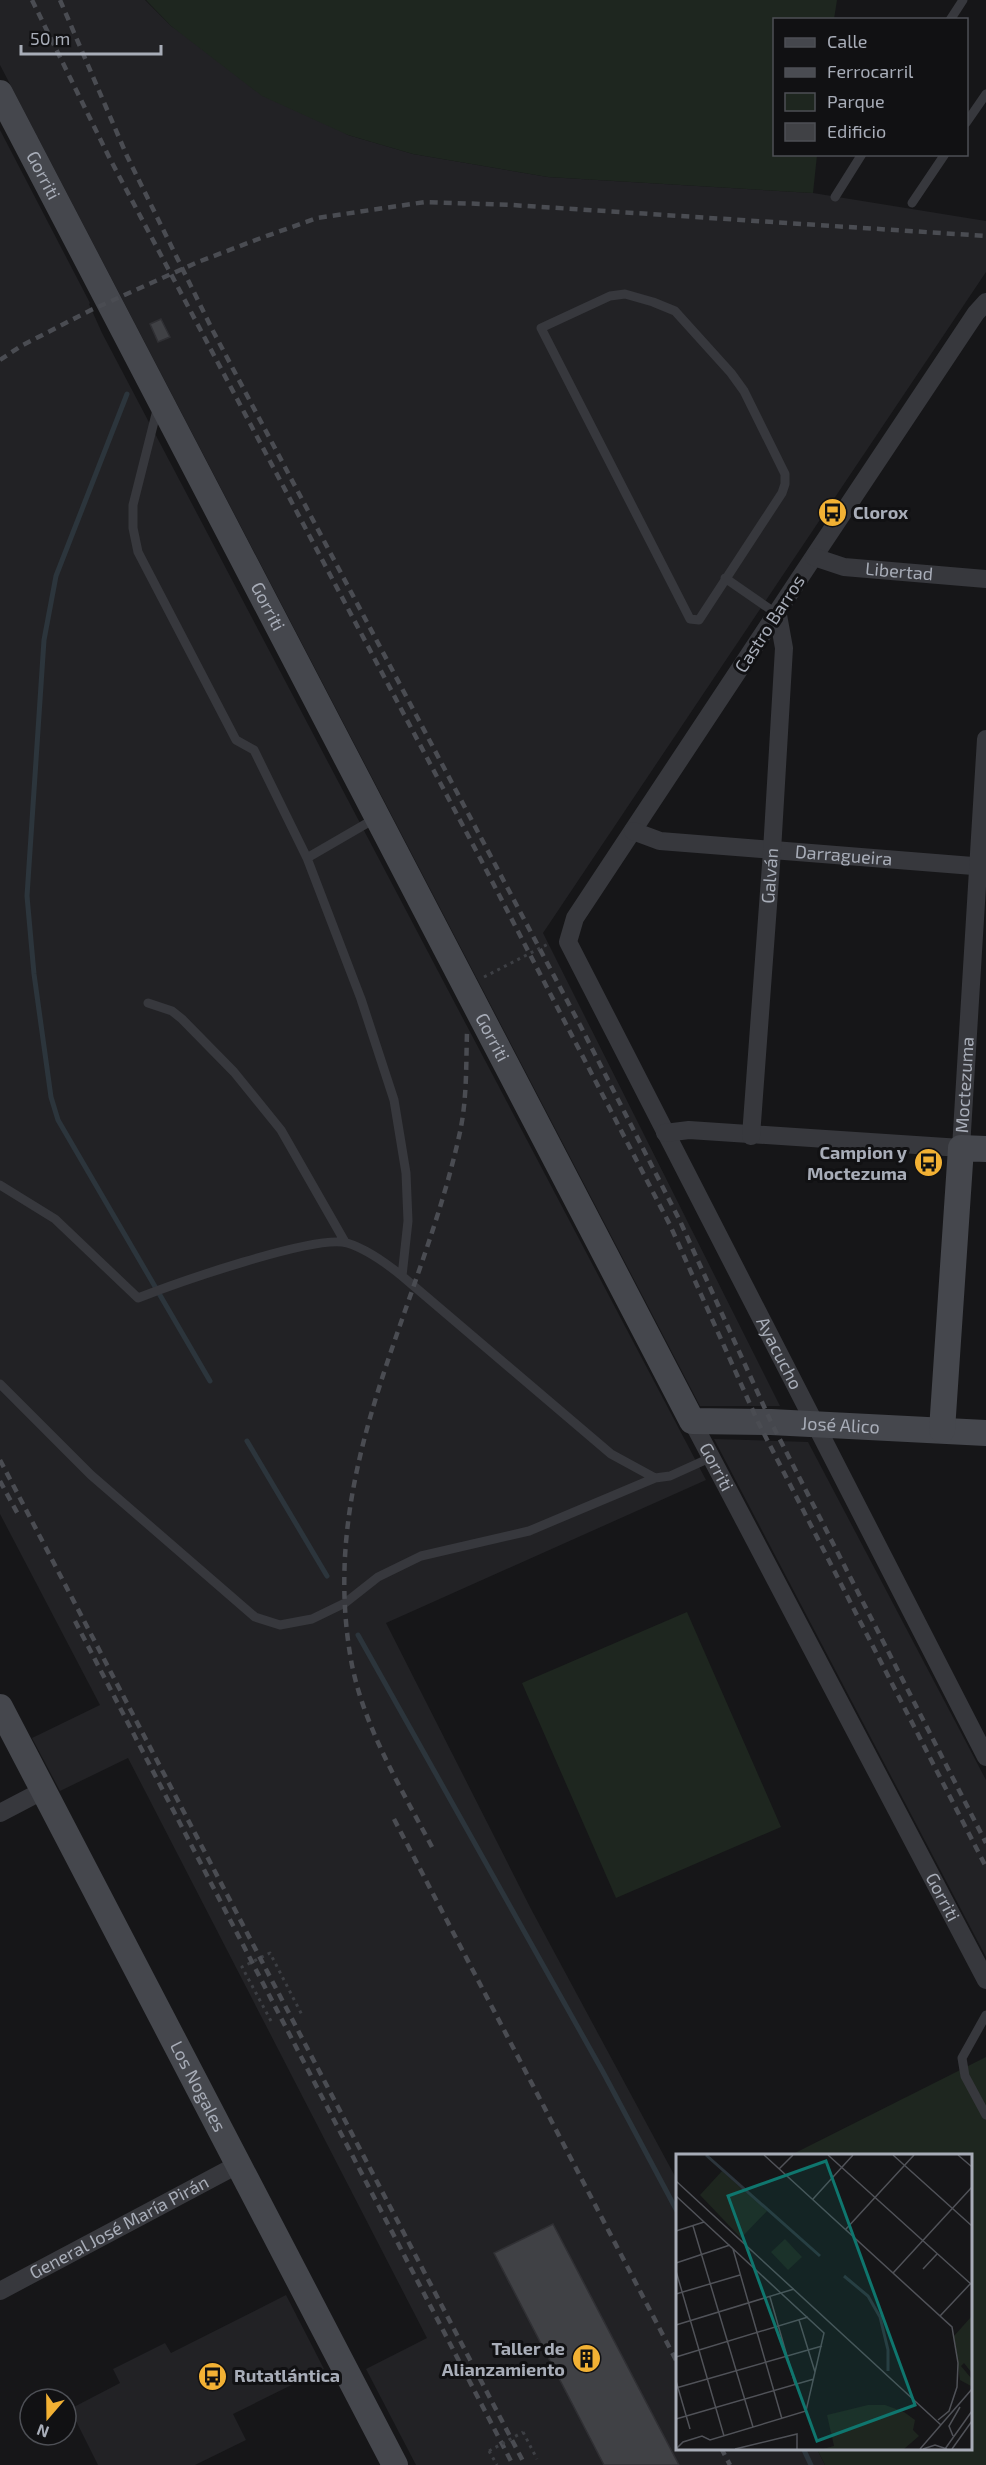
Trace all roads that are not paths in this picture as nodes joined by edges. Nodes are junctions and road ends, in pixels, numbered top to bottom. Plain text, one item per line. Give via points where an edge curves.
1 (963, 0) edge
2 (951, 18) edge
3 (0, 93) edge
4 (986, 94) edge
5 (968, 120) edge
6 (861, 156) edge
7 (944, 156) edge
8 (835, 197) dead end
9 (912, 203) dead end
10 (986, 302) edge
11 (159, 399) junction
12 (814, 557) junction
13 (725, 578) junction
14 (986, 579) edge
15 (778, 615) junction
16 (986, 739) edge
17 (378, 817) junction
18 (633, 831) junction
19 (772, 851) junction
20 (307, 858) junction
21 (983, 867) edge
22 (572, 952) joint
23 (148, 1003) dead end
24 (665, 1133) junction
25 (751, 1136) junction
26 (973, 1149) edge
27 (0, 1185) edge
28 (345, 1242) junction
29 (402, 1276) junction
30 (0, 1384) edge
31 (693, 1421) junction
32 (815, 1425) junction
33 (942, 1430) junction
34 (986, 1433) edge
35 (712, 1457) junction
36 (655, 1478) junction
37 (0, 1707) edge
38 (986, 1757) edge
39 (42, 1791) junction
40 (0, 1813) edge
41 (986, 1980) edge
42 (986, 2015) edge
43 (986, 2115) edge
44 (239, 2164) junction
45 (0, 2291) edge
46 (395, 2465) edge

1 - 2 lane
3 - 11 street, Gorriti
4 - 5 lane
6 - 8 lane
7 - 9 lane
10 - 12 street, Castro Barros
11 - 17 street, Gorriti
11 - 20 lane via 133,505 138,552 236,740 254,750
12 - 14 street, Libertad via 844,567
12 - 15 street, Castro Barros
13 - 13 lane via 699,620 690,619 541,328 625,294 675,311 731,373 775,453 785,474 785,484
13 - 15 lane
15 - 18 street, Castro Barros
15 - 19 street, Galván via 784,648
16 - 21 street, Moctezuma
17 - 20 lane
17 - 31 street, Gorriti
18 - 19 street, Darragueira via 660,841
18 - 22 street, Castro Barros via 575,918 568,942
19 - 21 street, Darragueira
19 - 25 street, Galván
20 - 29 lane via 361,999 394,1100 406,1173 408,1221
21 - 26 street, Moctezuma
22 - 24 street, Ayacucho
23 - 28 lane via 177,1015 234,1072 281,1130
24 - 25 street via 689,1130
24 - 32 street, Ayacucho
25 - 26 street
26 - 33 street, Moctezuma
27 - 28 lane via 55,1220 138,1298 272,1255 311,1245
28 - 29 lane
29 - 36 lane via 610,1454
30 - 36 lane via 92,1475 255,1617 280,1625 312,1619 345,1603 378,1576 421,1556 529,1531
31 - 32 street, José Alico
31 - 35 street, Gorriti
32 - 33 street, José Alico
32 - 38 street, Ayacucho
33 - 34 street, José Alico
35 - 36 lane via 670,1476
35 - 41 street, Gorriti
37 - 39 street, Los Nogales
39 - 40 street
39 - 44 street, Los Nogales
42 - 43 lane via 962,2058 965,2076
44 - 45 street, General José María Pirán
44 - 46 street, Los Nogales

